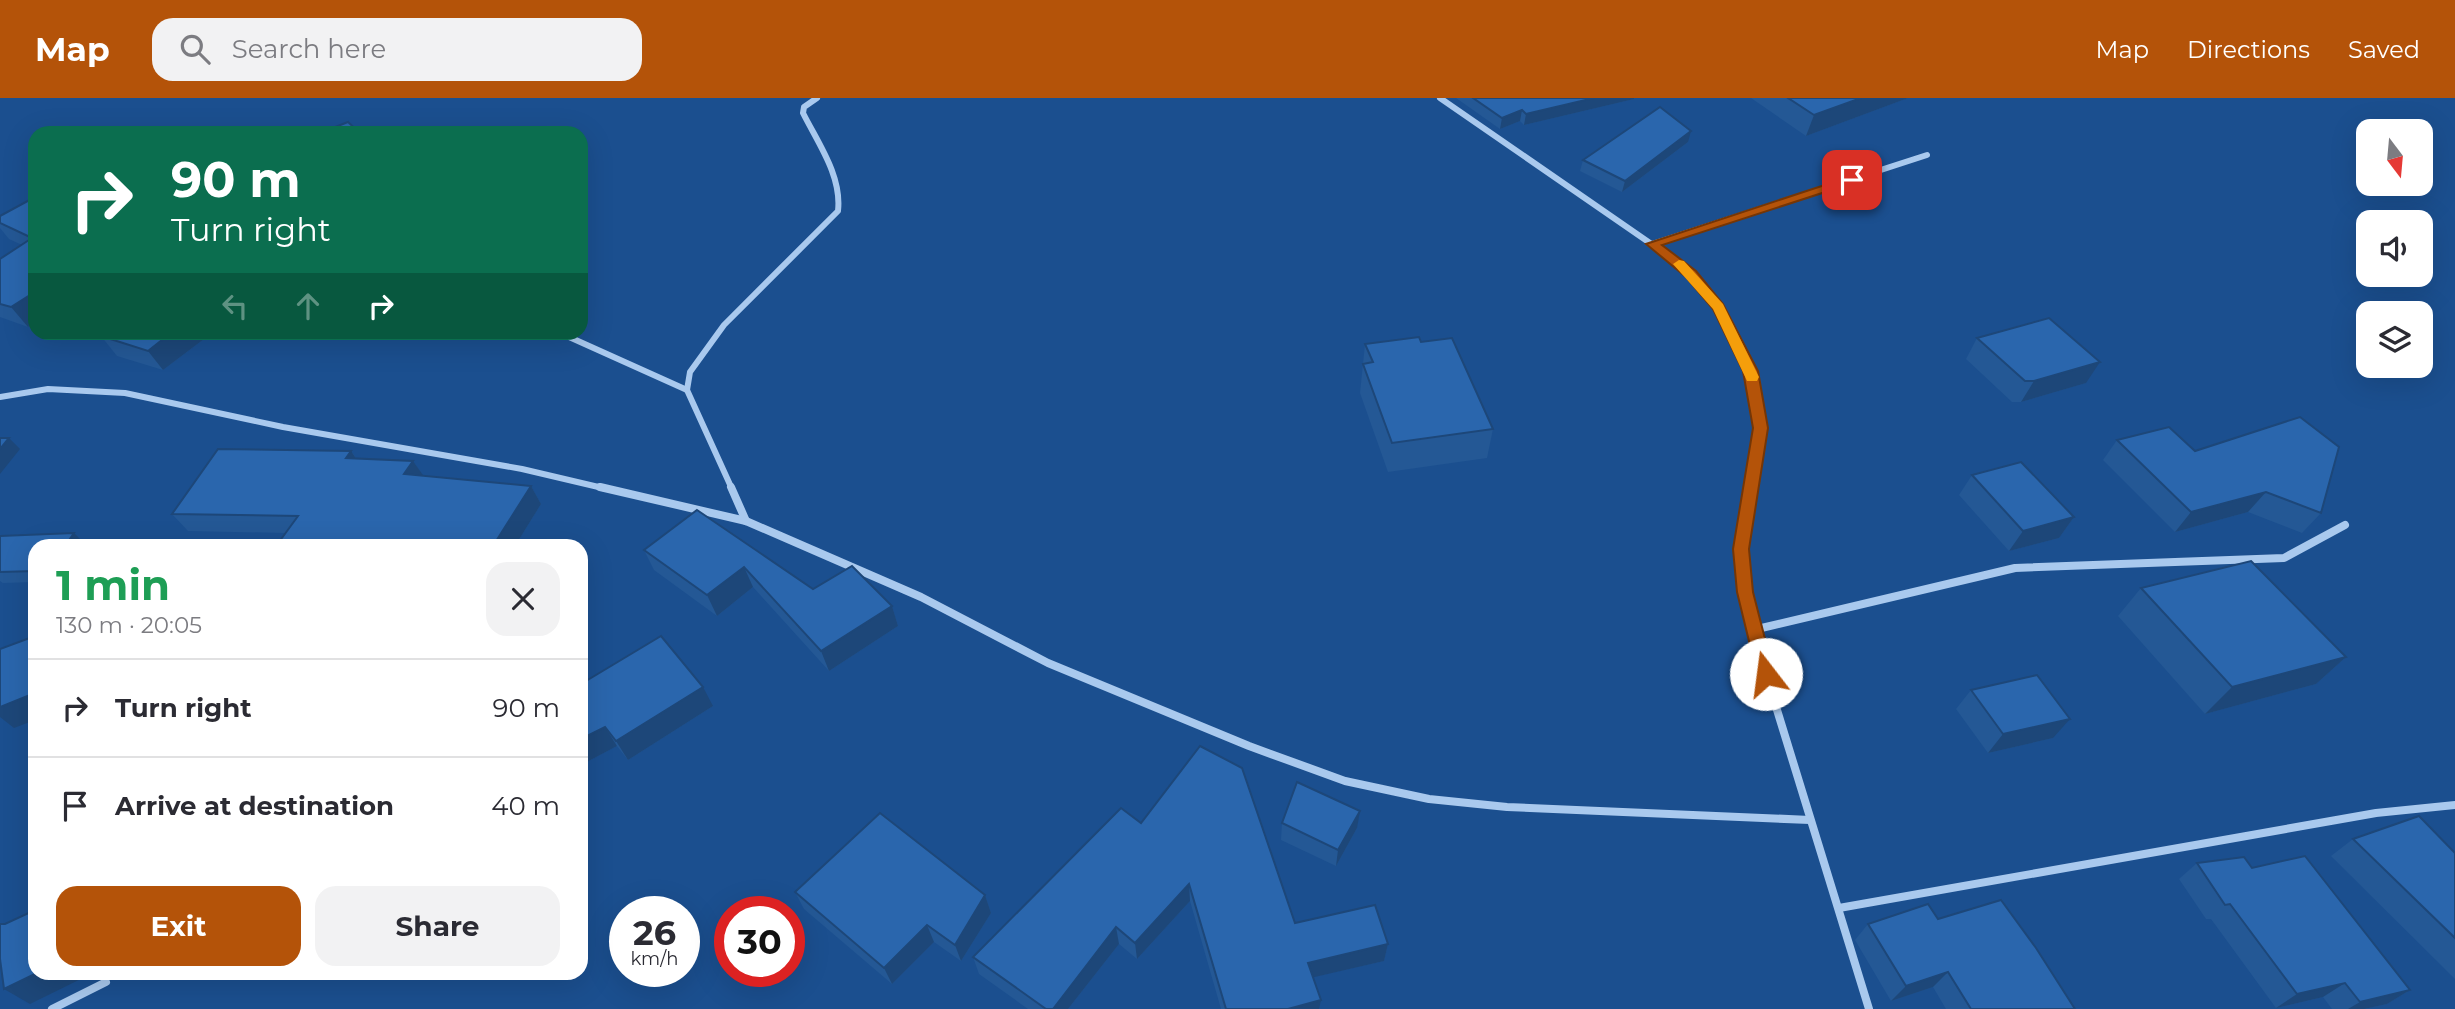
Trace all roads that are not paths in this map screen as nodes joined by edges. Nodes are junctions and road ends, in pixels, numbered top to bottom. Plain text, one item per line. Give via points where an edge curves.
1 (817, 98) edge
2 (1440, 98) edge
3 (1927, 155) dead end
4 (1652, 244) junction
5 (576, 340) edge
6 (687, 390) junction
7 (0, 397) edge
8 (746, 521) junction
9 (2345, 525) dead end
10 (1753, 629) junction
11 (2455, 805) edge
12 (1810, 820) junction
13 (1839, 908) junction
14 (106, 982) dead end
15 (52, 1009) edge
16 (1869, 1009) edge

1 - 6 street via 803,113 835,181 841,202 838,211 714,338 688,375
2 - 4 street
3 - 4 street
4 - 10 street via 1691,274 1719,307 1751,371 1760,428 1741,549
5 - 6 street
6 - 8 street
7 - 8 street via 48,389 125,393 283,427 522,469
8 - 12 street via 921,597 1048,663 1249,746 1345,780 1429,799 1507,807
9 - 10 street via 2284,558 2015,568
10 - 12 street
11 - 13 street via 2376,813
12 - 13 street
13 - 16 street
14 - 15 street

